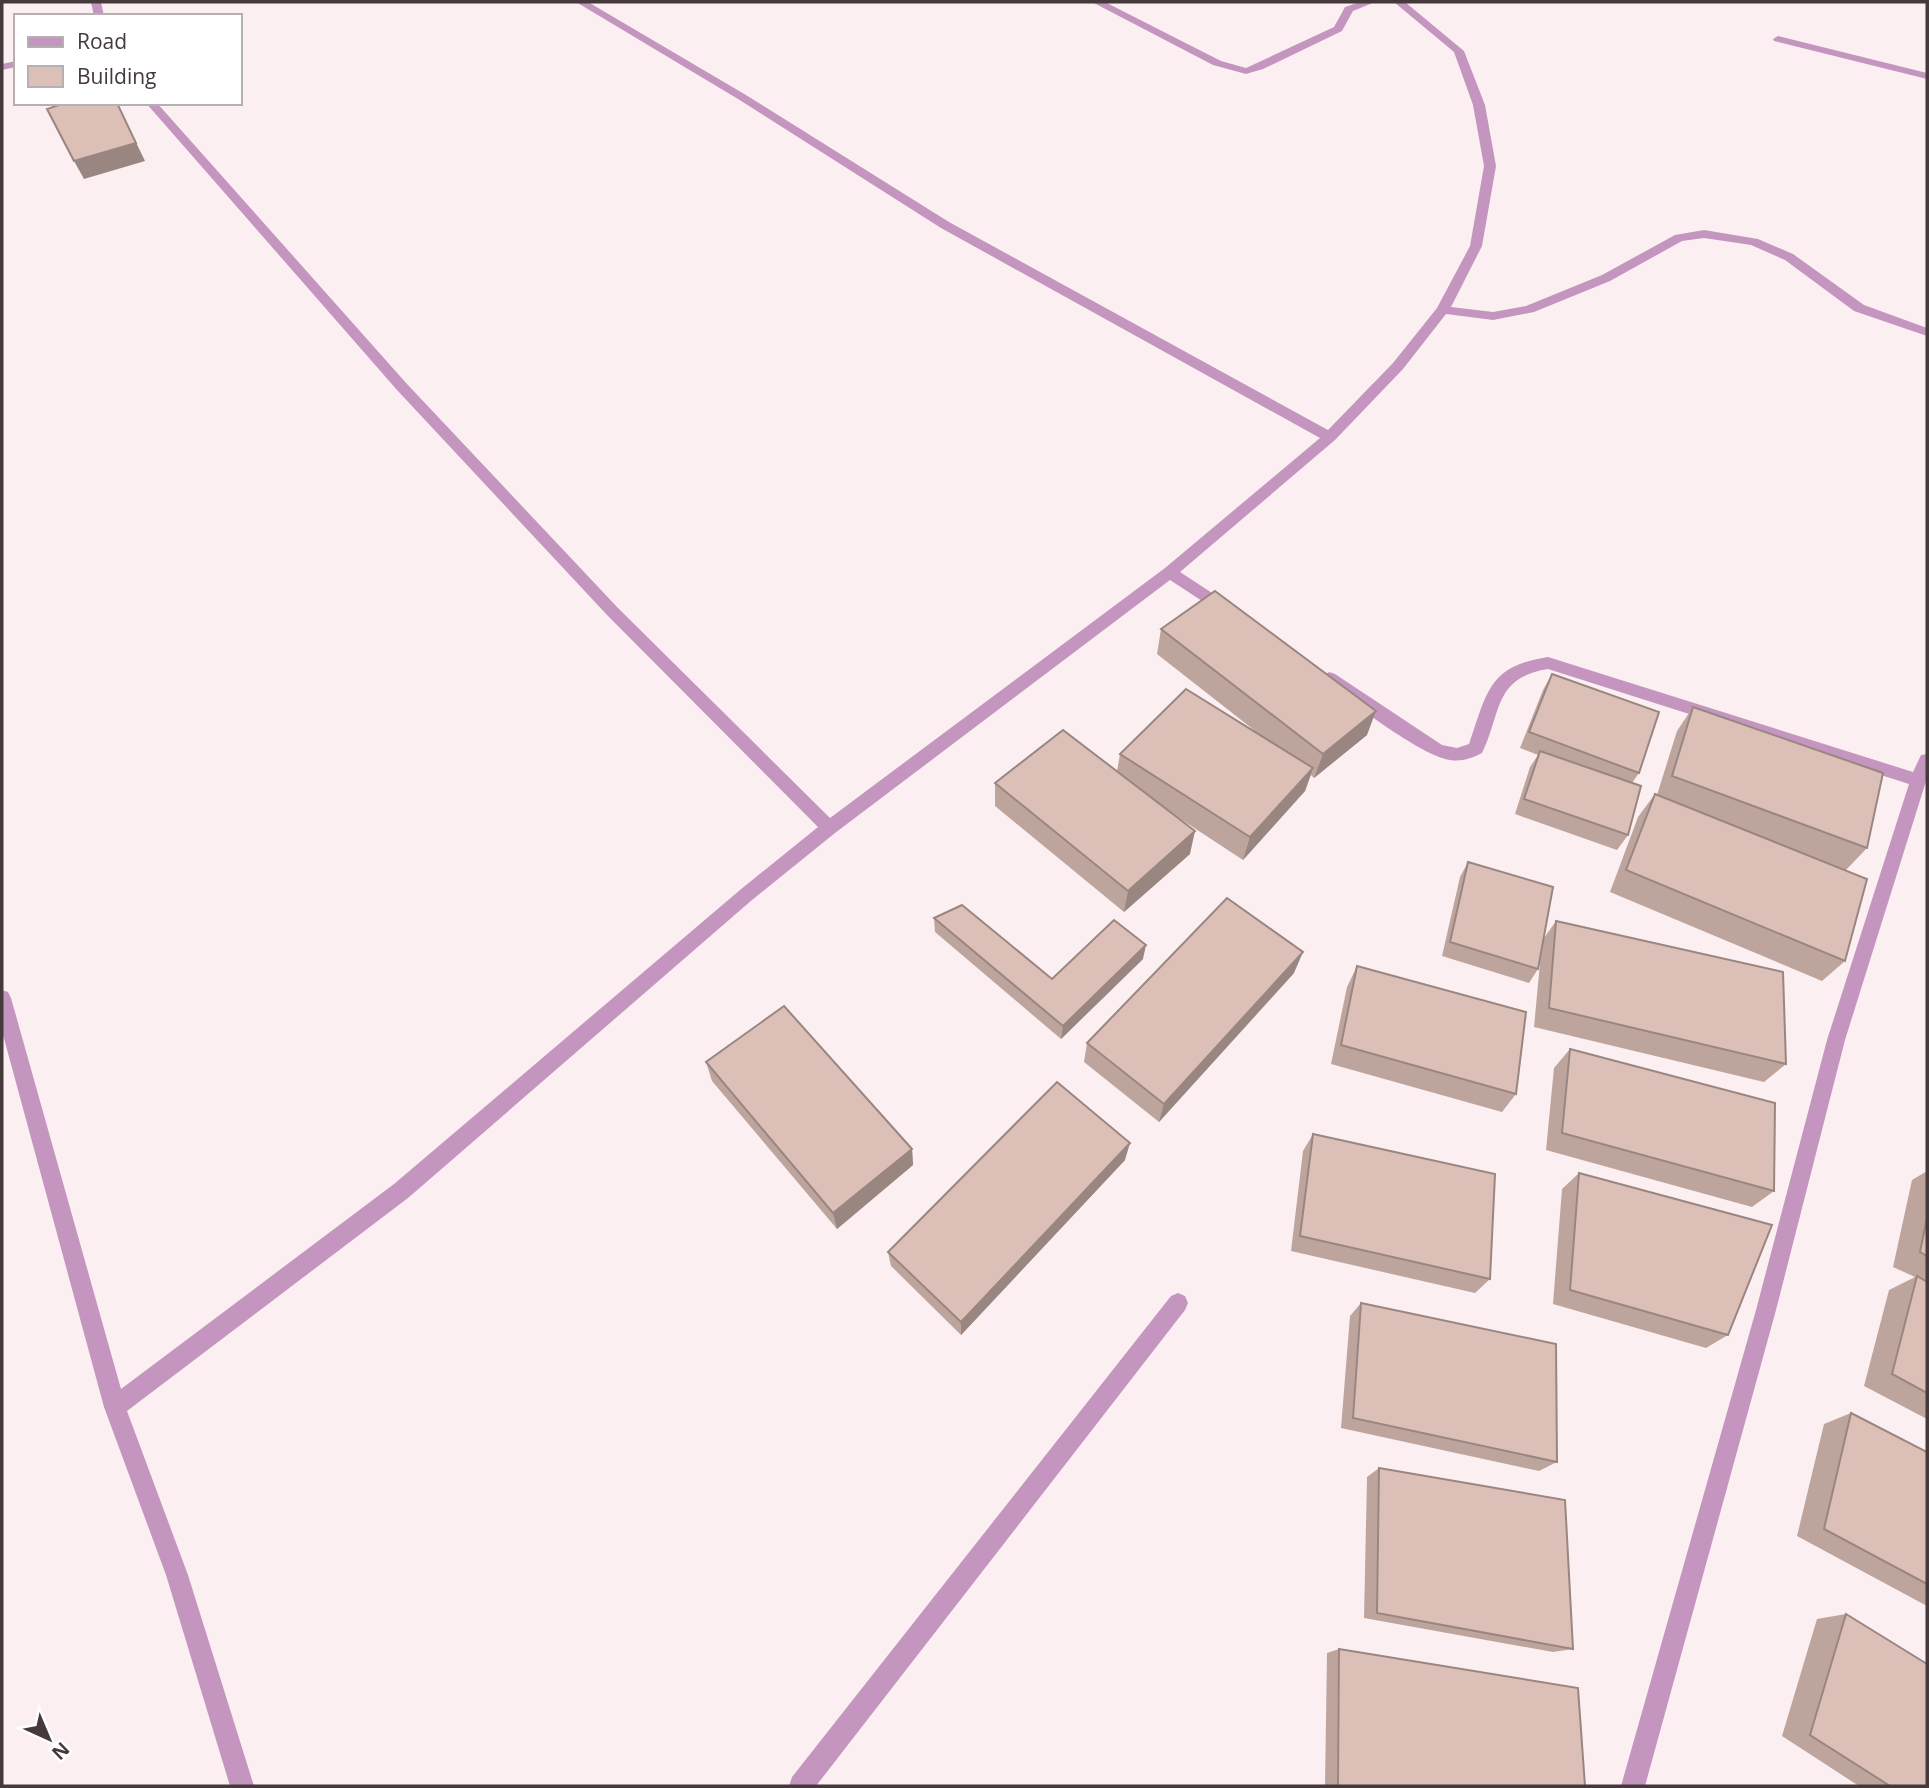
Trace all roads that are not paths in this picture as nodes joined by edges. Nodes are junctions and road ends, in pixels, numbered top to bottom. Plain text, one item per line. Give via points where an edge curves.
1 (581, 2) edge
2 (1097, 2) edge
3 (1370, 2) edge
4 (1399, 2) edge
5 (1778, 39) dead end
6 (1927, 76) edge
7 (153, 105) edge
8 (1443, 309) junction
9 (1927, 332) edge
10 (1330, 437) junction
11 (1170, 572) junction
12 (1240, 618) edge
13 (1310, 665) edge
14 (1927, 760) edge
15 (1918, 780) junction
16 (829, 828) junction
17 (2, 998) edge
18 (1178, 1303) dead end
19 (115, 1407) junction
20 (242, 1786) edge
21 (801, 1786) edge
22 (1633, 1786) edge

1 - 10 street via 945,225
2 - 3 street via 1217,63 1245,71 1338,29 1349,9
4 - 8 street via 1459,51 1479,105 1490,166 1476,246
5 - 6 street
7 - 16 street via 411,397 613,612
8 - 9 street via 1493,316 1529,309 1606,278 1679,238 1704,234 1754,242 1789,257 1859,308
8 - 10 street via 1398,366
10 - 11 street
11 - 12 street
11 - 16 street
13 - 15 street via 1437,750 1454,755 1476,748 1509,673 1548,663
14 - 15 street
15 - 22 street via 1836,1040
16 - 19 street via 401,1191
17 - 19 street
18 - 21 street
19 - 20 street via 177,1575

